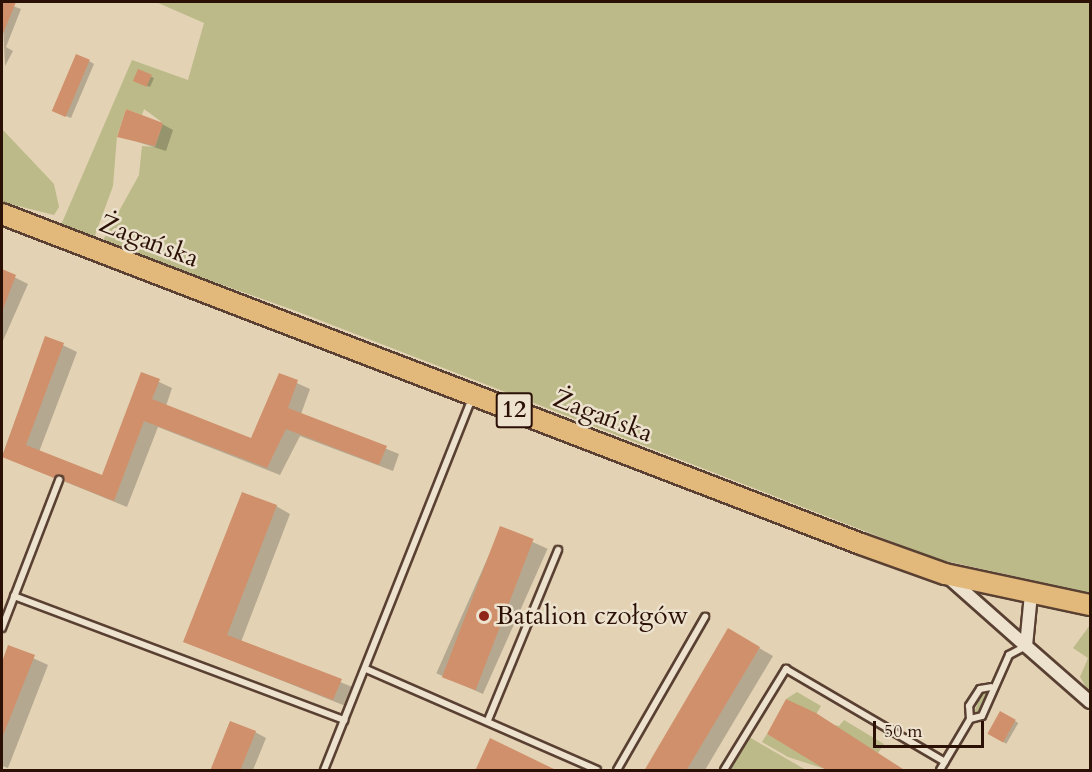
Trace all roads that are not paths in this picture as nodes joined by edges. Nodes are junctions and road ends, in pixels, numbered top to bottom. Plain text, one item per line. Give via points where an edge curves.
1 (2, 214) edge
2 (473, 394) junction
3 (59, 480) dead end
4 (558, 550) dead end
5 (945, 574) junction
6 (1031, 594) junction
7 (14, 596) junction
8 (1090, 605) edge
9 (705, 617) dead end
10 (2, 628) edge
11 (1026, 646) junction
12 (366, 669) junction
13 (991, 687) junction
14 (1090, 702) edge
15 (970, 719) junction
16 (344, 720) junction
17 (488, 720) junction
18 (945, 762) junction
19 (324, 771) edge
20 (597, 771) edge
21 (617, 771) edge
22 (724, 771) edge
23 (940, 771) edge

1 - 2 main road, Żagańska / 12
2 - 5 main road, Żagańska / 12
2 - 12 lane
3 - 7 lane
4 - 17 lane
5 - 6 main road, Żagańska / 12
5 - 11 street
6 - 8 main road, Żagańska / 12
6 - 11 street
7 - 10 lane
7 - 16 lane
9 - 21 lane
11 - 13 lane via 1009,655
11 - 14 street
12 - 16 lane
12 - 17 lane
13 - 15 lane via 980,689 969,706
13 - 15 lane via 993,697 982,716
15 - 18 lane
16 - 19 lane
17 - 20 lane
18 - 22 lane via 786,669
18 - 23 lane

